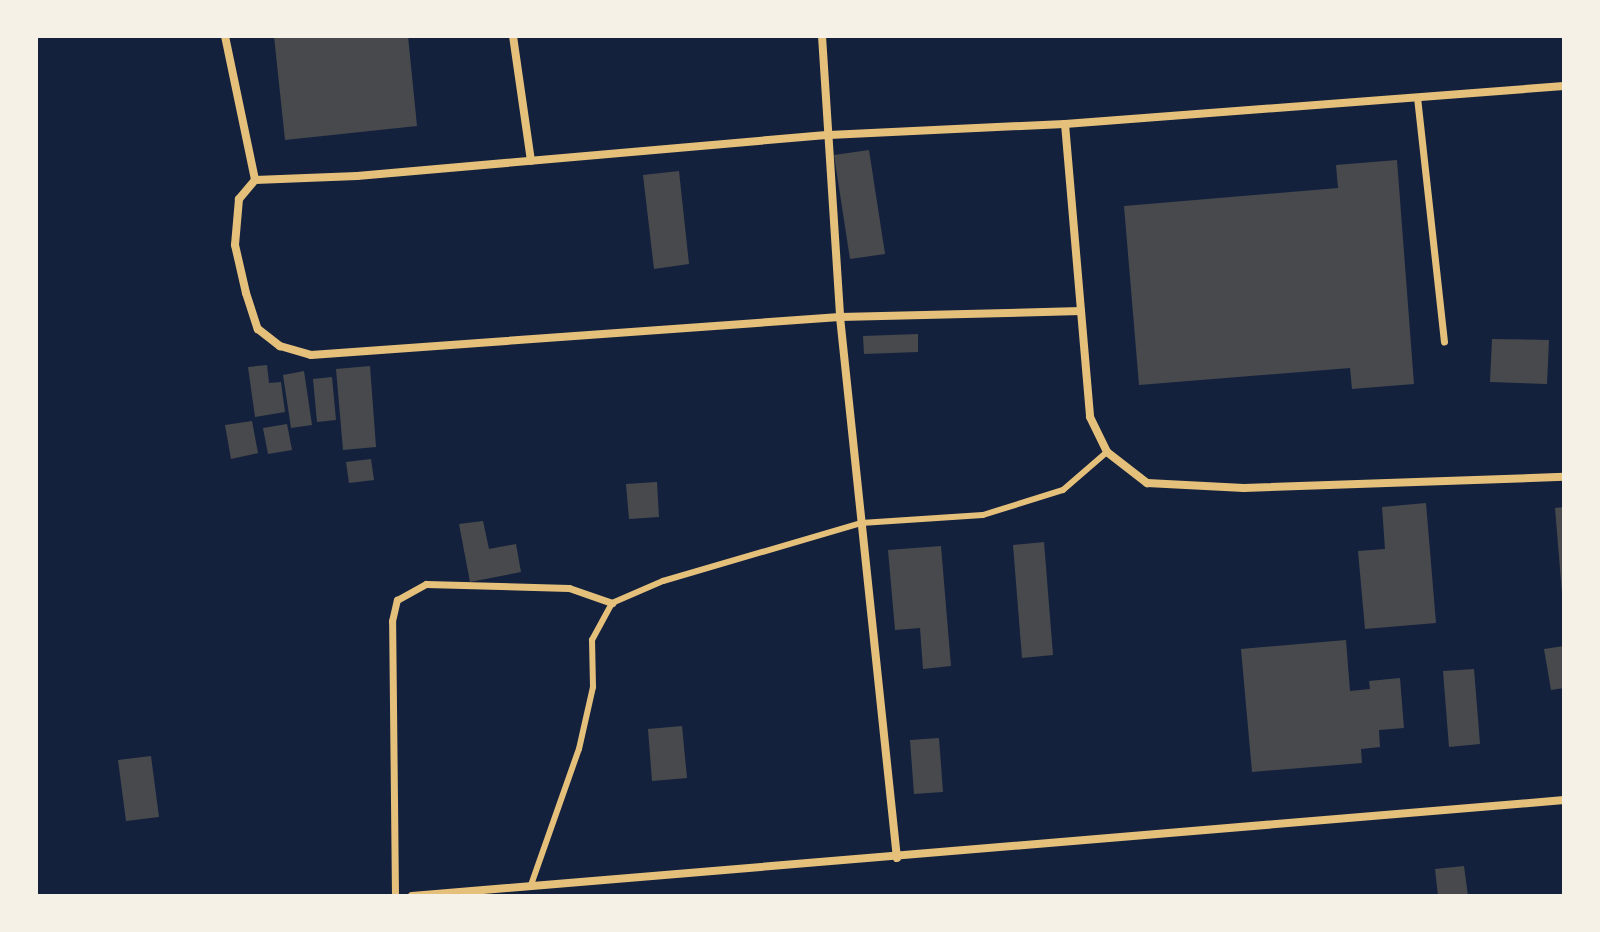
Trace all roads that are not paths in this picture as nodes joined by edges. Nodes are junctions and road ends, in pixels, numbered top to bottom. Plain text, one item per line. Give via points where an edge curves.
1 (225, 36) edge
2 (513, 36) edge
3 (822, 36) edge
4 (1564, 86) edge
5 (1417, 97) junction
6 (1065, 124) junction
7 (829, 135) junction
8 (531, 161) junction
9 (255, 180) junction
10 (1081, 311) junction
11 (840, 317) junction
12 (1444, 342) dead end
13 (1107, 452) junction
14 (1564, 477) edge
15 (861, 523) junction
16 (612, 603) junction
17 (1564, 800) edge
18 (897, 858) junction
19 (531, 885) junction
20 (395, 896) edge
21 (412, 896) edge

1 - 9 street
2 - 8 street
3 - 7 street
4 - 5 street
5 - 6 street
5 - 12 street
6 - 7 street
6 - 10 street
7 - 8 street
7 - 11 street
8 - 9 street
9 - 11 street via 239,199 235,245 246,293 258,329 280,346 311,355
10 - 11 street
10 - 13 street via 1090,417
11 - 15 street
13 - 14 street via 1147,483 1244,488
13 - 15 lane via 1063,490 983,515
15 - 16 lane via 663,581
15 - 18 street
16 - 19 lane via 592,640 593,687 579,749
16 - 20 street via 569,588 472,584 426,584 397,600 392,621
17 - 18 street
18 - 19 street
19 - 21 street

